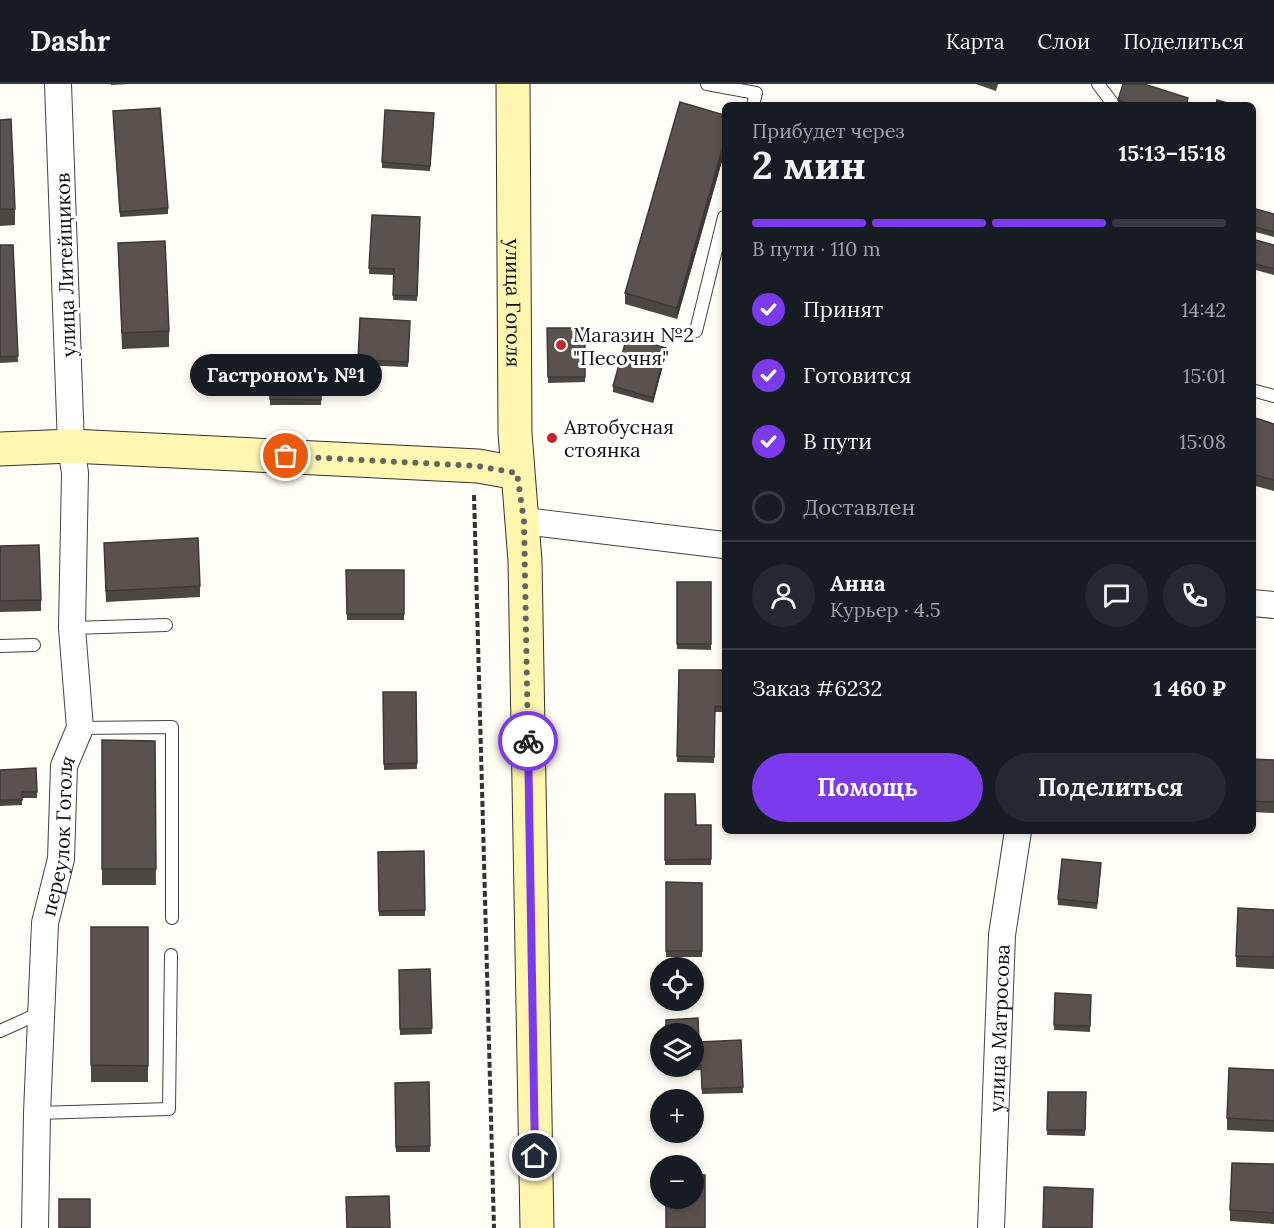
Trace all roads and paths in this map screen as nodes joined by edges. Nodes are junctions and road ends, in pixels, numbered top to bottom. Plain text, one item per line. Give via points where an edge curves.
1 (58, 84) edge
2 (513, 84) edge
3 (707, 84) edge
4 (1098, 84) edge
5 (754, 102) edge
6 (1112, 102) edge
7 (722, 225) edge
8 (696, 331) dead end
9 (1256, 391) edge
10 (1274, 396) edge
11 (71, 446) junction
12 (0, 448) edge
13 (517, 473) junction
14 (473, 485) dead end
15 (524, 521) junction
16 (722, 545) edge
17 (1256, 603) edge
18 (1274, 605) edge
19 (166, 625) dead end
20 (72, 628) junction
21 (34, 645) dead end
22 (0, 646) edge
23 (80, 728) junction
24 (1018, 834) edge
25 (172, 918) dead end
26 (171, 955) dead end
27 (40, 1014) junction
28 (0, 1030) edge
29 (37, 1113) junction
30 (35, 1228) edge
31 (494, 1228) edge
32 (537, 1228) edge
33 (991, 1228) edge

1 - 11 street, улица Литейщиков
2 - 13 main road, улица Гоголя
3 - 5 lane via 756,93
4 - 6 lane
7 - 8 lane
9 - 10 lane
11 - 12 main road
11 - 13 main road via 477,466
11 - 20 street, переулок Гоголя via 75,473
13 - 15 main road, улица Гоголя
14 - 31 path
15 - 16 street
15 - 32 main road, улица Гоголя
17 - 18 street
19 - 20 lane
20 - 23 street, переулок Гоголя
21 - 22 lane
23 - 25 lane via 172,727
23 - 27 street, переулок Гоголя via 64,766 61,859 45,923
24 - 33 street, улица Матросова via 1002,935
26 - 29 lane via 169,1109
27 - 28 lane
27 - 29 street, переулок Гоголя
29 - 30 street, переулок Гоголя

